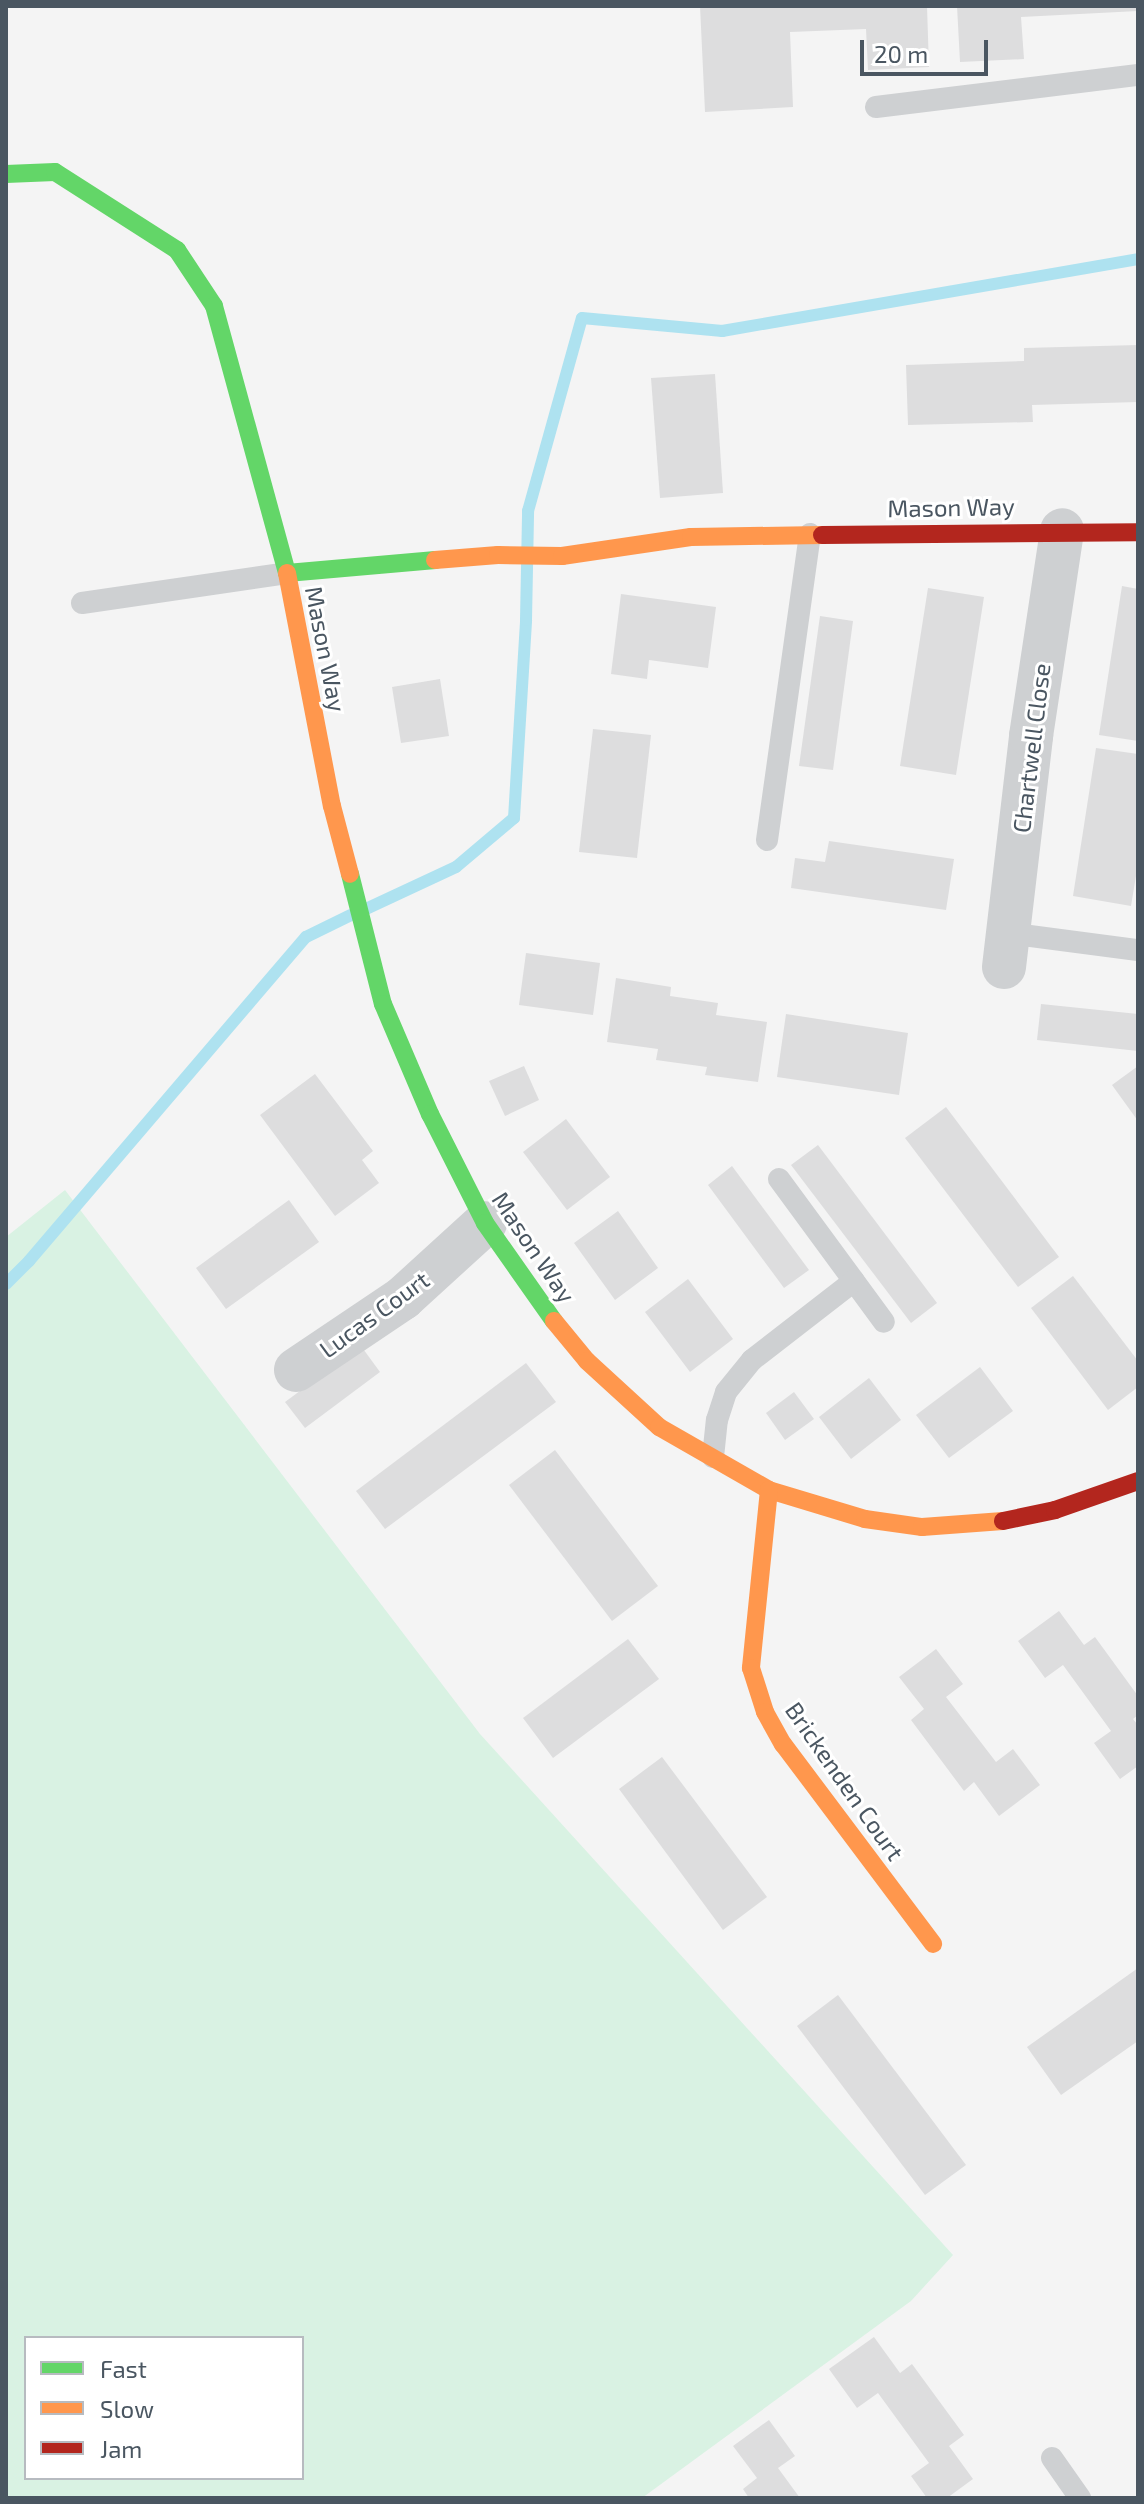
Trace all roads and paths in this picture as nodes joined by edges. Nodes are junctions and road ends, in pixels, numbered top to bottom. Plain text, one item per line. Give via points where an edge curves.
1 (1138, 75) edge
2 (876, 107) dead end
3 (6, 174) edge
4 (1062, 530) junction
5 (1138, 532) edge
6 (810, 534) junction
7 (287, 573) junction
8 (82, 603) dead end
9 (767, 840) dead end
10 (1006, 950) joint
11 (1138, 950) edge
12 (779, 1179) dead end
13 (485, 1223) junction
14 (854, 1281) junction
15 (884, 1322) dead end
16 (296, 1370) dead end
17 (713, 1457) junction
18 (769, 1490) junction
19 (1133, 1494) edge
20 (933, 1944) dead end
21 (1052, 2458) dead end
22 (1080, 2498) edge

1 - 2 lane
3 - 7 street, Mason Way via 55,172 177,250 214,306
4 - 5 street, Mason Way
4 - 6 street, Mason Way
4 - 10 street, Chartwell Close
6 - 7 street, Mason Way via 691,537 562,556 498,555
6 - 9 lane
7 - 8 lane
7 - 13 street, Mason Way via 332,806 383,1004
10 - 11 lane
12 - 14 lane
13 - 16 street, Lucas Court via 403,1298
13 - 17 street, Mason Way via 587,1361 659,1427
14 - 15 lane
14 - 17 lane via 752,1360 726,1392
17 - 18 street, Mason Way
18 - 19 street, Mason Way via 865,1519 922,1527 987,1524
18 - 20 street, Brickenden Court via 751,1668 765,1712 783,1744
21 - 22 lane

